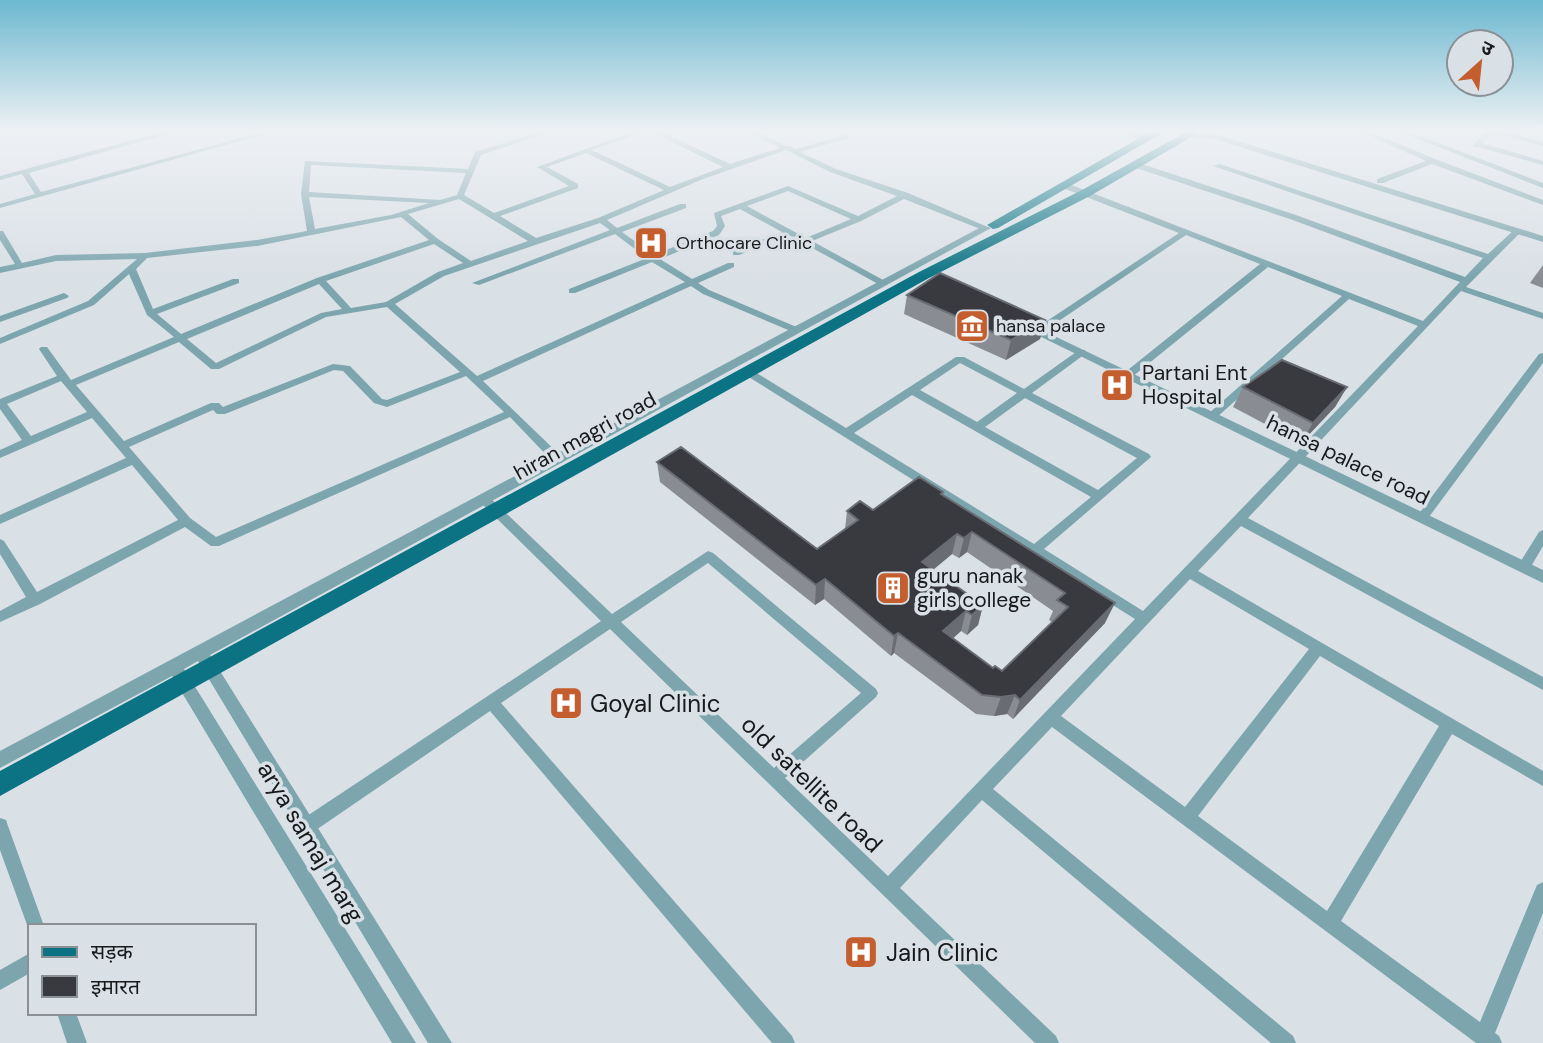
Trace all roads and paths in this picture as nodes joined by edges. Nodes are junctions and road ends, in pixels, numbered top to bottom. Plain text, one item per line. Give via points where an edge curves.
1 (30, 181) edge
2 (91, 181) edge
3 (306, 181) edge
4 (467, 181) edge
5 (565, 181) edge
6 (650, 181) edge
7 (694, 181) edge
8 (862, 181) edge
9 (1075, 181) edge
10 (1108, 181) edge
11 (1183, 181) edge
12 (1261, 181) edge
13 (1356, 181) edge
14 (1380, 181) edge
15 (1484, 181) edge
16 (1066, 186) junction
17 (670, 190) junction
18 (1086, 193) junction
19 (305, 194) junction
20 (39, 195) junction
21 (905, 195) junction
22 (460, 196) junction
23 (442, 202) junction
24 (1543, 203) edge
25 (0, 206) edge
26 (683, 206) dead end
27 (741, 206) junction
28 (403, 214) junction
29 (493, 216) junction
30 (858, 219) junction
31 (601, 220) junction
32 (986, 228) junction
33 (311, 230) junction
34 (1518, 231) junction
35 (614, 232) junction
36 (0, 233) edge
37 (787, 233) junction
38 (1184, 233) junction
39 (1543, 233) edge
40 (1543, 239) edge
41 (435, 241) junction
42 (535, 241) junction
43 (803, 242) junction
44 (736, 253) dead end
45 (145, 256) junction
46 (1489, 257) junction
47 (654, 259) junction
48 (19, 264) junction
49 (470, 264) junction
50 (1266, 264) junction
51 (731, 265) dead end
52 (0, 270) edge
53 (132, 271) junction
54 (923, 275) junction
55 (320, 280) junction
56 (236, 281) dead end
57 (476, 283) dead end
58 (692, 283) junction
59 (882, 284) junction
60 (1463, 284) junction
61 (572, 291) dead end
62 (1348, 295) junction
63 (64, 296) dead end
64 (389, 304) junction
65 (349, 311) junction
66 (150, 313) junction
67 (1543, 316) edge
68 (0, 318) edge
69 (1015, 320) edge
70 (1425, 325) junction
71 (796, 330) junction
72 (1038, 331) junction
73 (183, 339) junction
74 (0, 341) edge
75 (44, 349) dead end
76 (1082, 352) junction
77 (1543, 356) edge
78 (748, 372) junction
79 (1128, 375) junction
80 (472, 376) junction
81 (67, 381) junction
82 (912, 390) junction
83 (1026, 394) junction
84 (0, 403) edge
85 (511, 412) junction
86 (93, 413) junction
87 (1212, 416) junction
88 (977, 427) junction
89 (846, 433) junction
90 (29, 441) junction
91 (122, 446) junction
92 (0, 454) edge
93 (1300, 458) junction
94 (134, 459) junction
95 (558, 460) junction
96 (1099, 496) junction
97 (490, 505) junction
98 (1423, 518) junction
99 (0, 520) edge
100 (1241, 520) junction
101 (186, 521) junction
102 (1543, 536) edge
103 (0, 544) edge
104 (1035, 550) junction
105 (1524, 567) junction
106 (1190, 573) junction
107 (1543, 577) edge
108 (35, 600) junction
109 (0, 617) edge
110 (1146, 619) junction
111 (610, 621) junction
112 (1318, 648) junction
113 (205, 661) junction
114 (180, 675) junction
115 (1543, 684) edge
116 (491, 702) junction
117 (1052, 718) junction
118 (1450, 724) junction
119 (0, 760) edge
120 (773, 778) junction
121 (1543, 779) edge
122 (0, 785) edge
123 (982, 790) junction
124 (1187, 818) junction
125 (0, 826) edge
126 (307, 826) junction
127 (888, 888) junction
128 (1543, 891) edge
129 (1330, 923) junction
130 (35, 924) edge
131 (28, 963) edge
132 (0, 981) edge
133 (67, 1015) edge
134 (1488, 1040) edge
135 (77, 1043) edge
136 (405, 1043) edge
137 (442, 1043) edge
138 (785, 1043) edge
139 (1049, 1043) edge
140 (1286, 1043) edge

1 - 20 street
2 - 20 street
3 - 19 street
4 - 22 street
5 - 29 street via 575,186
6 - 17 street
7 - 17 street
8 - 21 street
9 - 16 main road
10 - 18 main road, hiran magri road
11 - 60 street via 1293,217
12 - 46 street
13 - 34 street
14 - 39 street
15 - 24 street
16 - 18 street
16 - 32 main road
17 - 31 street
18 - 38 street
18 - 54 main road, hiran magri road
19 - 23 street
19 - 33 street
20 - 25 street
21 - 30 street
21 - 32 street
22 - 23 street
22 - 29 street
23 - 28 street
26 - 35 street
27 - 30 street via 788,188
27 - 37 street
27 - 47 street via 718,215 721,226 716,233
28 - 33 street
28 - 41 street
29 - 42 street
30 - 43 street
31 - 35 street
31 - 42 street
32 - 54 street
33 - 45 street via 257,243
34 - 40 street
34 - 46 street
35 - 47 street
35 - 57 street
36 - 48 street
37 - 43 street
37 - 44 street
38 - 50 street
38 - 72 street
41 - 49 street
41 - 55 street
42 - 49 street
43 - 59 street
45 - 48 street via 56,258
45 - 53 street
46 - 60 street
47 - 58 street
47 - 61 street
48 - 52 street
49 - 64 street via 441,274
50 - 62 street
50 - 79 street
51 - 58 street
53 - 66 street
53 - 74 street via 91,303
54 - 59 street
54 - 78 main road, hiran magri road
55 - 65 street
55 - 73 street
56 - 66 street
58 - 71 street
58 - 80 street
59 - 71 street
60 - 67 street
60 - 70 street
62 - 70 street
62 - 87 street
63 - 68 street
64 - 65 street
64 - 80 street
65 - 73 street via 324,315 215,367
66 - 73 street
69 - 72 street, hansa palace road
70 - 93 street
71 - 95 street
72 - 76 street, hansa palace road
73 - 81 street
75 - 81 street
76 - 79 street, hansa palace road
76 - 83 street
77 - 98 street
78 - 89 street
78 - 97 main road, hiran magri road
79 - 87 street, hansa palace road
80 - 85 street
80 - 91 street via 387,404 378,401 346,368 333,367 221,412 215,405
81 - 84 street
81 - 86 street
82 - 83 street via 960,359
82 - 88 street
82 - 89 street
83 - 88 street
83 - 96 street via 1145,457
84 - 90 street
85 - 95 street
85 - 101 street via 215,543
86 - 90 street
86 - 91 street
87 - 93 street, hansa palace road
88 - 96 street
89 - 104 street
90 - 92 street
91 - 94 street
93 - 98 street, hansa palace road
93 - 100 street
94 - 99 street
94 - 101 street
95 - 97 street
96 - 104 street
97 - 111 street, old satellite road
97 - 113 main road, hiran magri road
98 - 105 street, hansa palace road
100 - 106 street
100 - 115 street
101 - 108 street
102 - 105 street
103 - 108 street
104 - 110 street
105 - 107 street, hansa palace road
106 - 110 street
106 - 112 street
108 - 109 street
110 - 117 street
111 - 116 street
111 - 120 street, old satellite road
111 - 120 street via 708,556 872,692
112 - 118 street
112 - 124 street
113 - 114 main road, hiran magri road
113 - 126 street
114 - 119 street
114 - 122 main road, hiran magri road
114 - 136 street, arya samaj marg
116 - 126 street
116 - 138 street
117 - 123 street
117 - 124 street
118 - 121 street
118 - 129 street
120 - 127 street, old satellite road
123 - 127 street
123 - 140 street
124 - 129 street
125 - 130 street
126 - 137 street
127 - 139 street, old satellite road
128 - 134 street
129 - 134 street
131 - 132 street
133 - 135 street

